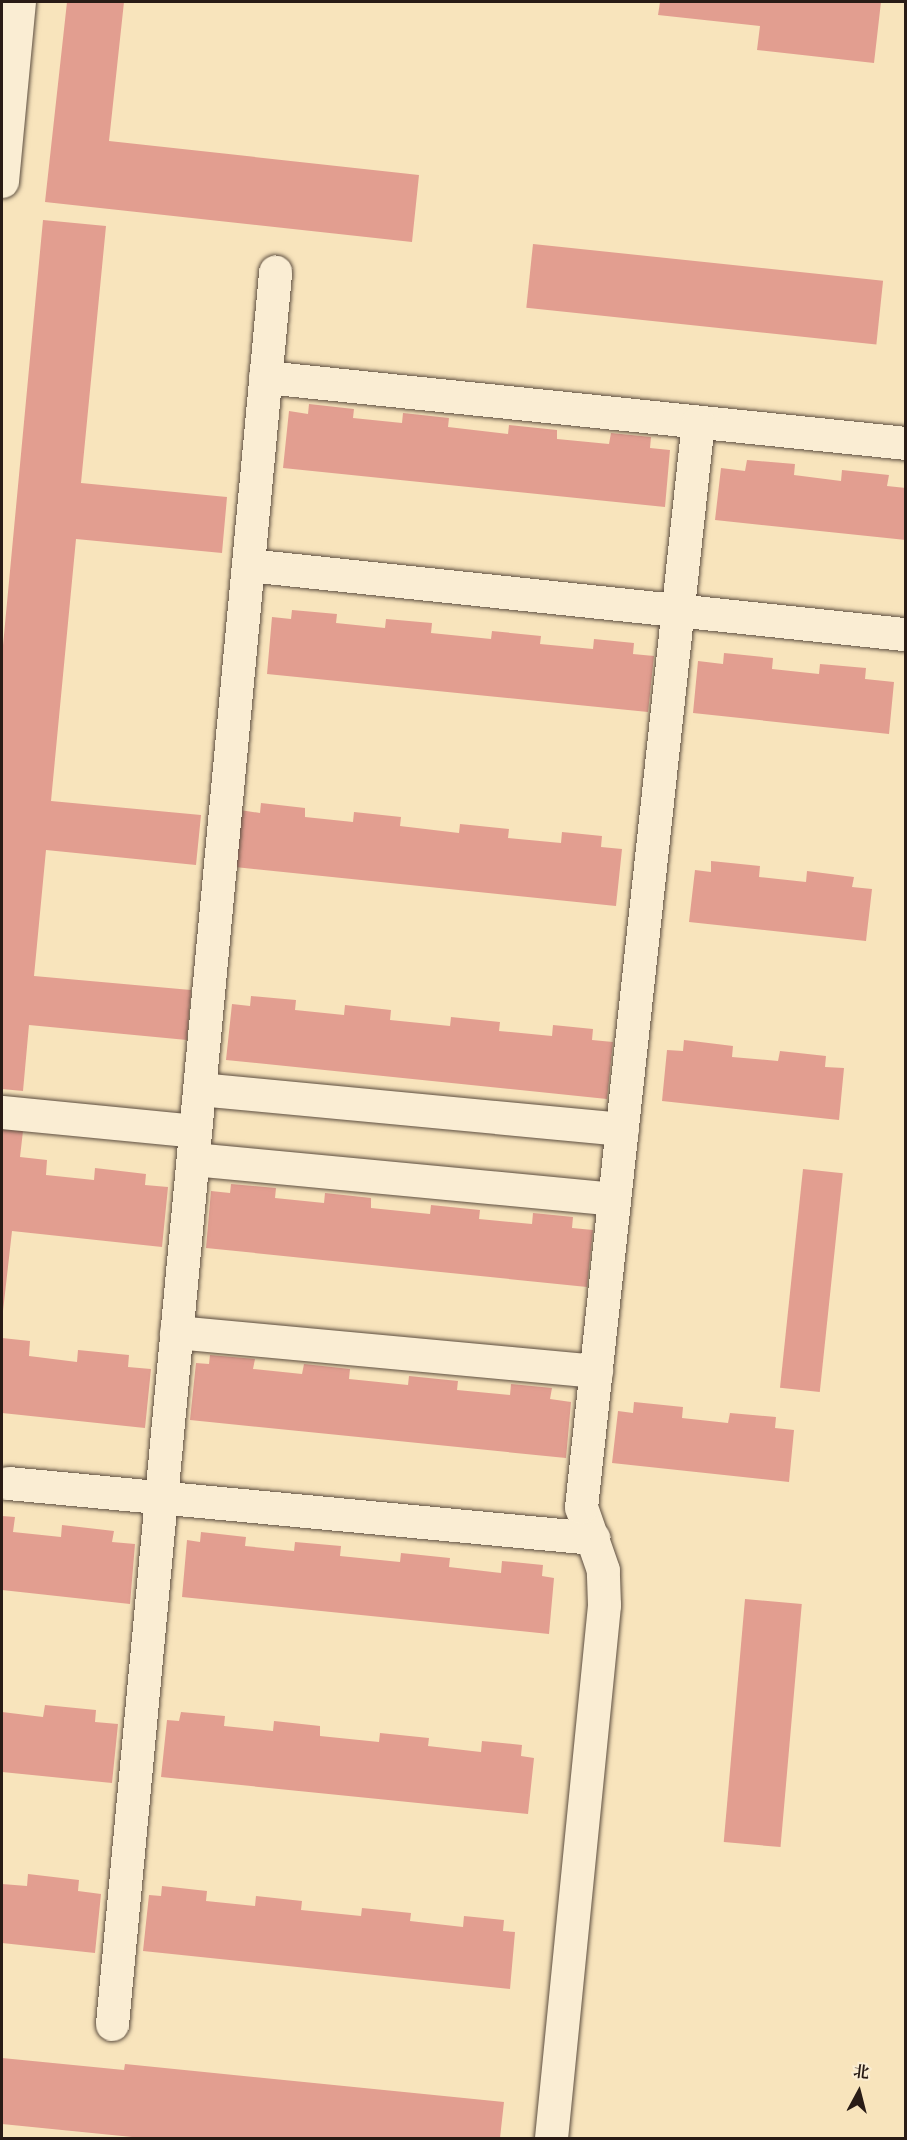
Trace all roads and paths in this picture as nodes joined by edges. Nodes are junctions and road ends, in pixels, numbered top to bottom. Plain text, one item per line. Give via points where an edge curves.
1 (19, 2) edge
2 (2, 181) edge
3 (275, 272) dead end
4 (265, 377) junction
5 (698, 422) junction
6 (906, 443) edge
7 (248, 565) junction
8 (677, 610) junction
9 (903, 634) dead end
10 (199, 1089) junction
11 (2, 1112) edge
12 (622, 1129) junction
13 (194, 1145) junction
14 (614, 1199) junction
15 (176, 1332) junction
16 (596, 1371) junction
17 (8, 1483) dead end
18 (161, 1498) junction
19 (593, 1538) junction
20 (112, 2024) dead end
21 (551, 2139) edge

1 - 2 street
3 - 4 street
4 - 5 street
4 - 7 street
5 - 6 street
5 - 8 street
7 - 8 street
7 - 10 street
8 - 9 street
8 - 12 street
10 - 12 street
10 - 13 street
11 - 13 street
12 - 14 street
13 - 14 street
13 - 15 street
14 - 16 street
15 - 16 street
15 - 18 street
16 - 19 street via 581,1507
17 - 18 street
18 - 19 street
18 - 20 street
19 - 21 street via 603,1570 604,1605

